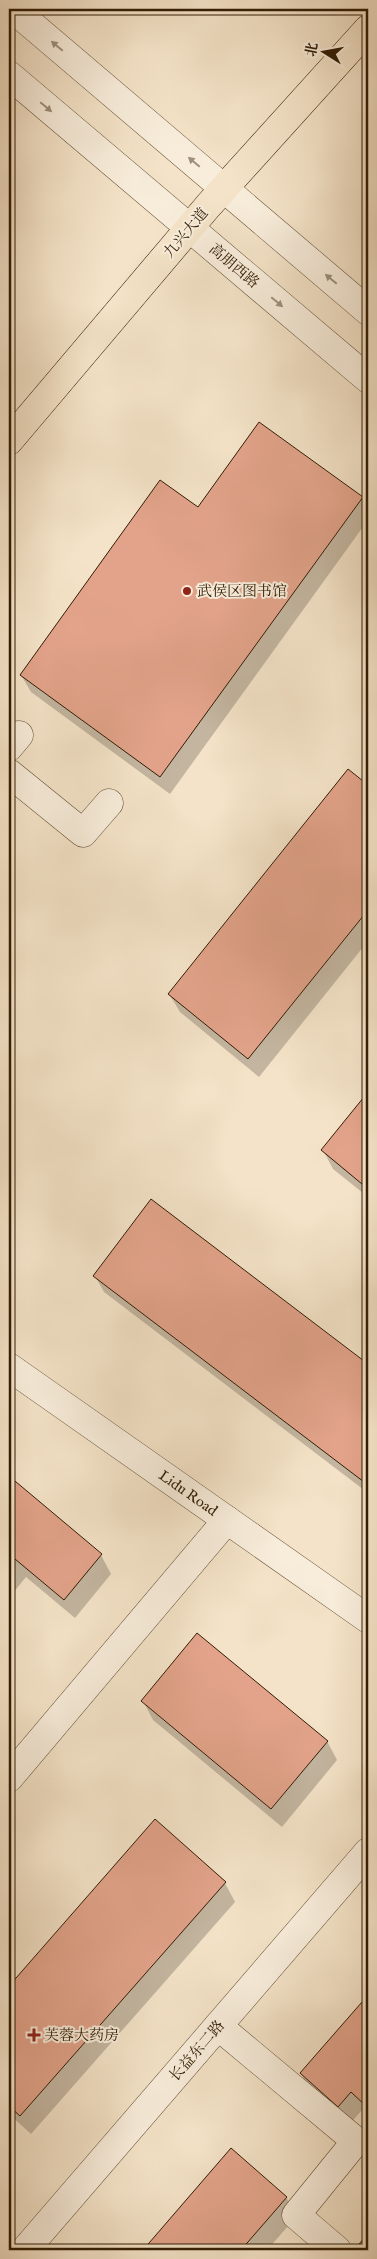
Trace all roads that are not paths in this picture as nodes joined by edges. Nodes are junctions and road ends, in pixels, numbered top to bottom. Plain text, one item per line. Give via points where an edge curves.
1 (13, 9) edge
2 (368, 29) edge
3 (9, 75) edge
4 (225, 188) junction
5 (189, 229) junction
6 (368, 311) edge
7 (368, 379) edge
8 (9, 441) edge
9 (9, 773) edge
10 (109, 803) dead end
11 (9, 1367) edge
12 (228, 1520) junction
13 (368, 1619) edge
14 (9, 1778) edge
15 (368, 1852) edge
16 (218, 2026) junction
17 (25, 2250) edge
18 (337, 2250) edge

4 -> 1 street
2 - 4 main road, 九兴大道
3 -> 5 street, 高朋西路
4 - 5 main road, 九兴大道
6 -> 4 street
5 -> 7 street, 高朋西路
5 - 8 main road, 九兴大道
9 - 10 street via 83,833
11 - 12 street, Lidu Road
12 - 13 street, Lidu Road
12 - 14 street
15 - 16 street, 长益东二路
16 - 17 street, 长益东二路
16 - 18 street via 356,2141 296,2215

